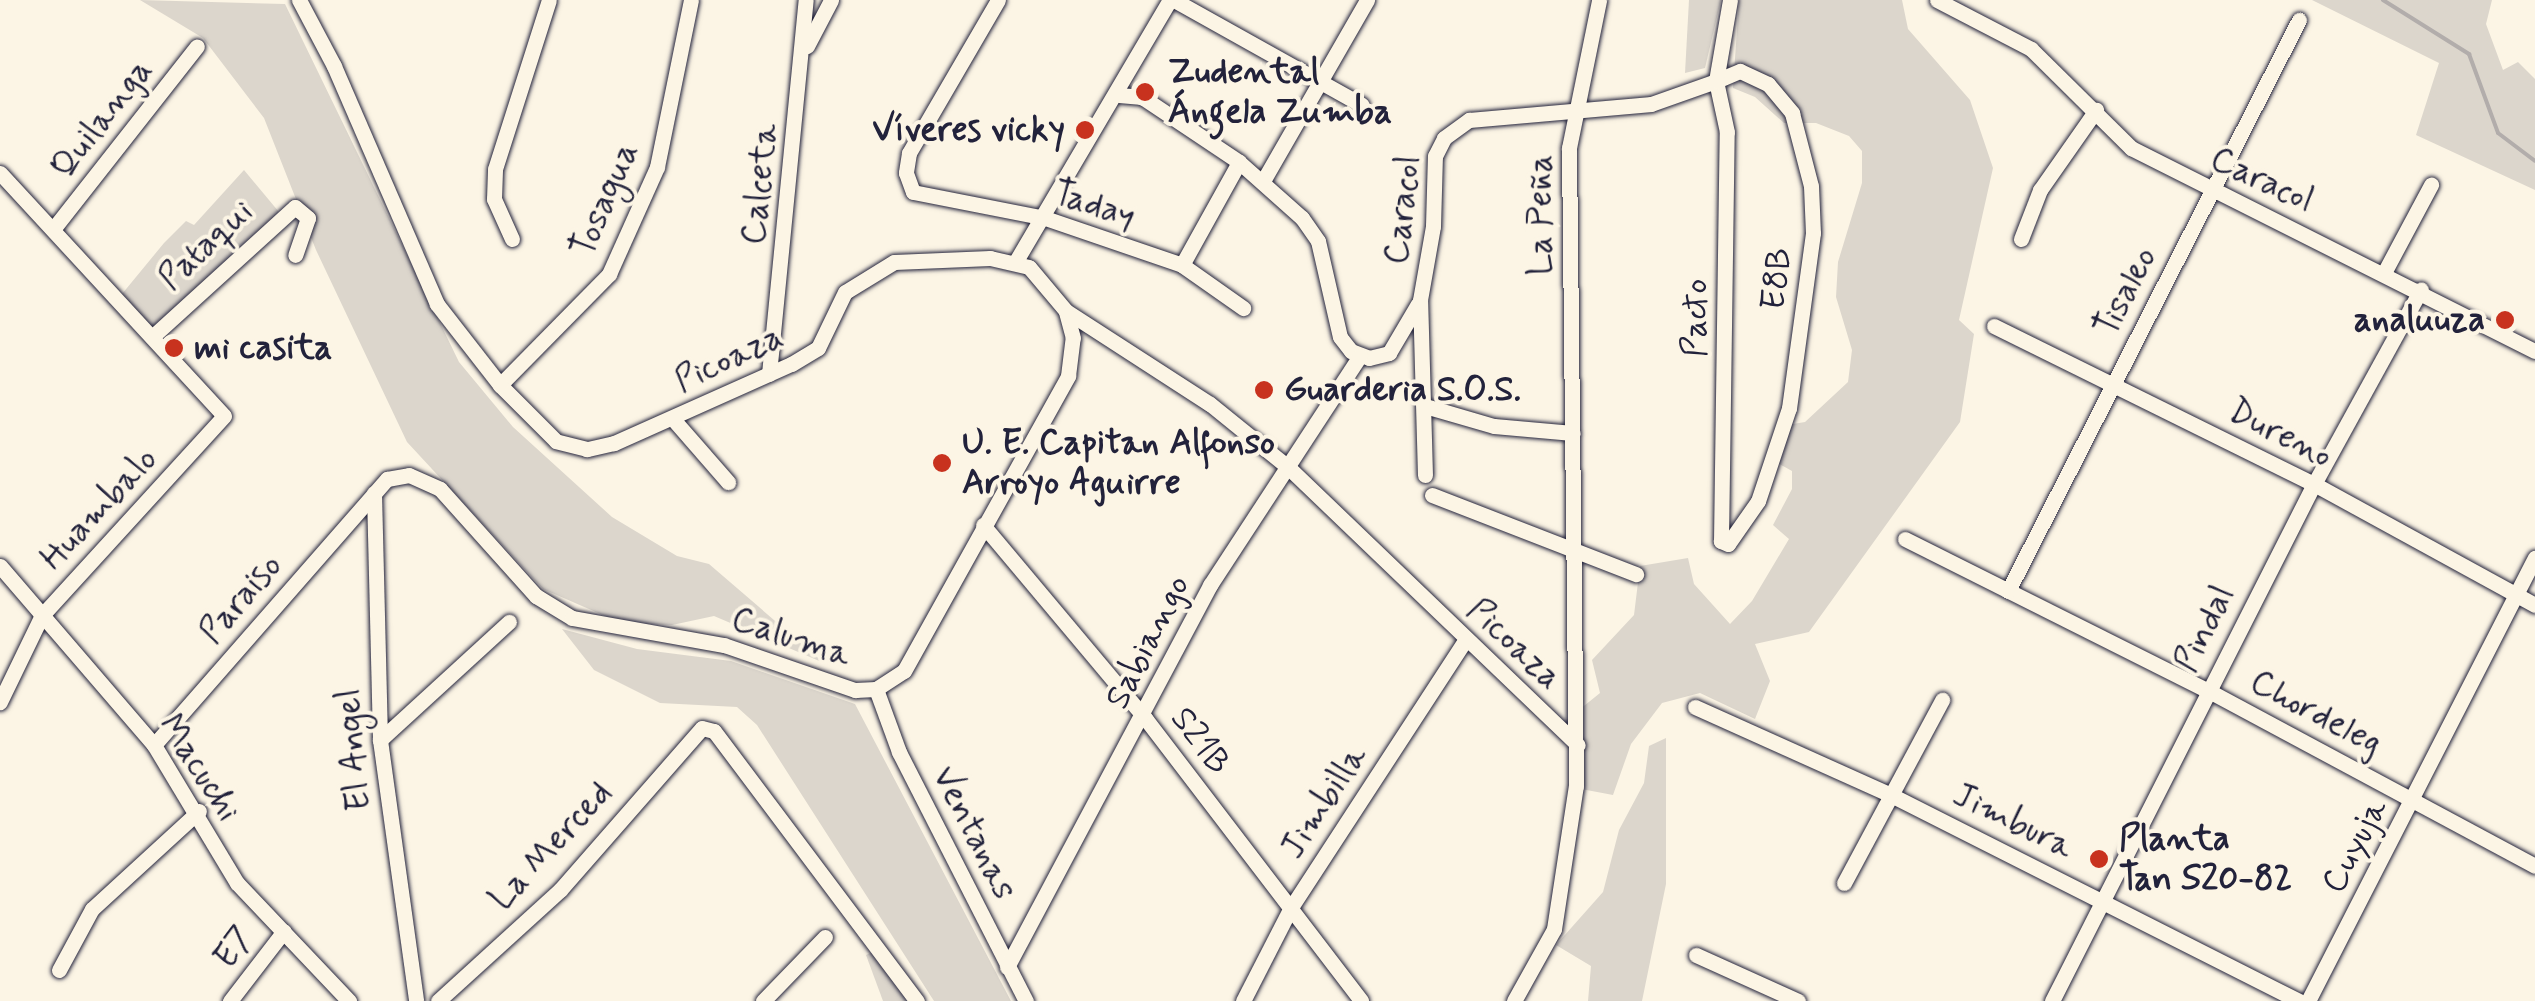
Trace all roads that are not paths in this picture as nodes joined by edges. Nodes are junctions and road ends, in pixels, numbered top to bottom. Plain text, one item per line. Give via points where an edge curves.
1 (298, 0) edge
2 (549, 0) edge
3 (691, 0) edge
4 (806, 0) edge
5 (831, 0) edge
6 (998, 0) edge
7 (1172, 0) edge
8 (1367, 0) edge
9 (1599, 0) edge
10 (1730, 0) edge
11 (1937, 0) edge
12 (2300, 20) dead end
13 (196, 46) dead end
14 (802, 54) junction
15 (1319, 81) junction
16 (1716, 81) junction
17 (1119, 94) junction
18 (1362, 105) dead end
19 (1582, 107) junction
20 (2096, 110) junction
21 (1239, 162) junction
22 (0, 172) edge
23 (1263, 181) junction
24 (2431, 185) dead end
25 (2212, 188) junction
26 (1045, 218) junction
27 (54, 228) junction
28 (512, 239) dead end
29 (2021, 239) dead end
30 (295, 255) dead end
31 (1016, 261) junction
32 (1182, 265) junction
33 (2385, 272) junction
34 (2421, 289) junction
35 (1420, 300) junction
36 (1243, 308) dead end
37 (1066, 310) junction
38 (1994, 326) dead end
39 (152, 337) junction
40 (2535, 351) edge
41 (1360, 356) junction
42 (769, 374) junction
43 (2112, 384) junction
44 (500, 386) junction
45 (1424, 406) junction
46 (674, 419) junction
47 (1573, 433) junction
48 (1289, 468) junction
49 (1425, 475) dead end
50 (728, 482) dead end
51 (2314, 484) junction
52 (374, 493) junction
53 (1432, 495) dead end
54 (984, 525) junction
55 (1735, 536) joint
56 (1905, 539) dead end
57 (1578, 551) junction
58 (2535, 558) edge
59 (0, 566) edge
60 (1636, 574) dead end
61 (2008, 591) junction
62 (2516, 593) junction
63 (2535, 604) edge
64 (42, 616) junction
65 (510, 622) dead end
66 (1465, 641) junction
67 (876, 689) junction
68 (2207, 690) junction
69 (1942, 700) dead end
70 (0, 702) edge
71 (1695, 707) dead end
72 (1145, 718) junction
73 (380, 740) junction
74 (154, 744) junction
75 (1578, 745) junction
76 (1891, 795) junction
77 (2414, 799) junction
78 (198, 811) junction
79 (2535, 866) edge
80 (1844, 882) dead end
81 (2106, 900) junction
82 (1290, 909) junction
83 (284, 931) junction
84 (826, 938) dead end
85 (1696, 955) dead end
86 (1008, 967) junction
87 (59, 970) dead end
88 (230, 1001) edge
89 (349, 1001) edge
90 (416, 1001) edge
91 (438, 1001) edge
92 (763, 1001) edge
93 (916, 1001) edge
94 (1026, 1001) edge
95 (1243, 1001) edge
96 (1361, 1001) edge
97 (1514, 1001) edge
98 (1798, 1001) edge
99 (2052, 1001) edge
100 (2299, 1001) edge
101 (2308, 1001) edge

1 - 44 street, Picoaza via 334,66 437,304
2 - 28 street via 494,168 494,199
3 - 44 street, Tosagua via 657,167 609,274
4 - 14 street, Calceta
5 - 14 street
6 - 26 street, Taday via 909,154 906,173 914,192
7 - 15 street
7 - 17 street
8 - 15 street
9 - 19 street, La Peña
10 - 16 street
11 - 20 street, Caracol via 2032,48
12 - 25 street, Tisaleo
13 - 27 street, Quilanga
14 - 42 street, Calceta
15 - 18 street
15 - 23 street
16 - 19 street, Caracol via 1676,99
16 - 55 street, Pacto via 1727,132 1722,541
16 - 55 street, E8B via 1740,71 1768,84 1792,113 1811,186 1812,265 1789,408 1758,501
17 - 21 street via 1142,97
17 - 26 street
19 - 35 street, Caracol via 1470,120 1448,133 1436,156
19 - 47 street, La Peña via 1569,148
20 - 25 street, Caracol via 2122,142
20 - 29 street via 2040,190
21 - 23 street
21 - 32 street
22 - 27 street
23 - 41 street via 1318,241 1340,337
24 - 33 street
25 - 33 street, Caracol
25 - 43 street, Tisaleo
26 - 31 street
26 - 32 street, Taday
27 - 39 street
30 - 39 street, Pataqui via 308,228 305,210 285,212
31 - 37 street, Picoaza via 1039,274
31 - 42 street, Picoaza via 877,267 845,292 814,352
32 - 36 street, Taday
33 - 34 street, Caracol
34 - 40 street, Caracol
34 - 51 street, Pindal
35 - 41 street via 1394,350
35 - 45 street, Caracol
37 - 48 street, Picoaza via 1210,404
37 - 54 street, Caluma via 1073,338 1068,376
38 - 43 street, Dureno
39 - 64 street, Huambalo via 224,416
41 - 48 street, Sabiango
42 - 46 street, Picoaza
43 - 51 street, Dureno
43 - 61 street, Tisaleo
44 - 46 street, Picoaza via 547,436 576,448 614,444
45 - 47 street via 1494,426
45 - 49 street, Caracol
46 - 50 street
47 - 57 street, La Peña
48 - 66 street, Picoaza
48 - 72 street, Sabiango via 1210,585
51 - 62 street, Dureno
51 - 68 street, Pindal
52 - 67 street, Caluma via 387,479 408,475 440,489 536,596 572,618 724,645 855,690
52 - 73 street, El Angel
52 - 74 street, Paraiso
53 - 57 street
54 - 67 street, Caluma via 904,671
54 - 72 street, S21B
56 - 61 street, Chordeleg
57 - 60 street
57 - 75 street, La Peña
58 - 62 street, Cuyuja
59 - 64 street, Macuchi
61 - 68 street, Chordeleg
62 - 63 street, Dureno
62 - 77 street, Cuyuja
64 - 70 street, Huambalo
64 - 74 street, Macuchi
65 - 73 street
66 - 75 street, Picoaza
66 - 82 street, Jimbilla
67 - 86 street, Ventanas via 899,752
68 - 77 street, Chordeleg
68 - 81 street, Pindal
69 - 76 street
71 - 76 street, Jimbura
72 - 82 street, S21B
72 - 86 street, Sabiango
73 - 90 street, El Angel
74 - 78 street, Macuchi
75 - 97 street via 1554,929
76 - 80 street
76 - 81 street, Jimbura
77 - 79 street, Chordeleg
77 - 101 street, Cuyuja
78 - 83 street, Macuchi via 228,870
78 - 87 street via 92,909
81 - 99 street, Pindal
81 - 100 street, Jimbura
82 - 95 street, Jimbilla
82 - 96 street, S21B
83 - 88 street, E7
83 - 89 street, Macuchi
84 - 92 street
85 - 98 street
86 - 94 street, Ventanas
91 - 93 street, La Merced via 560,890 702,728 714,731

